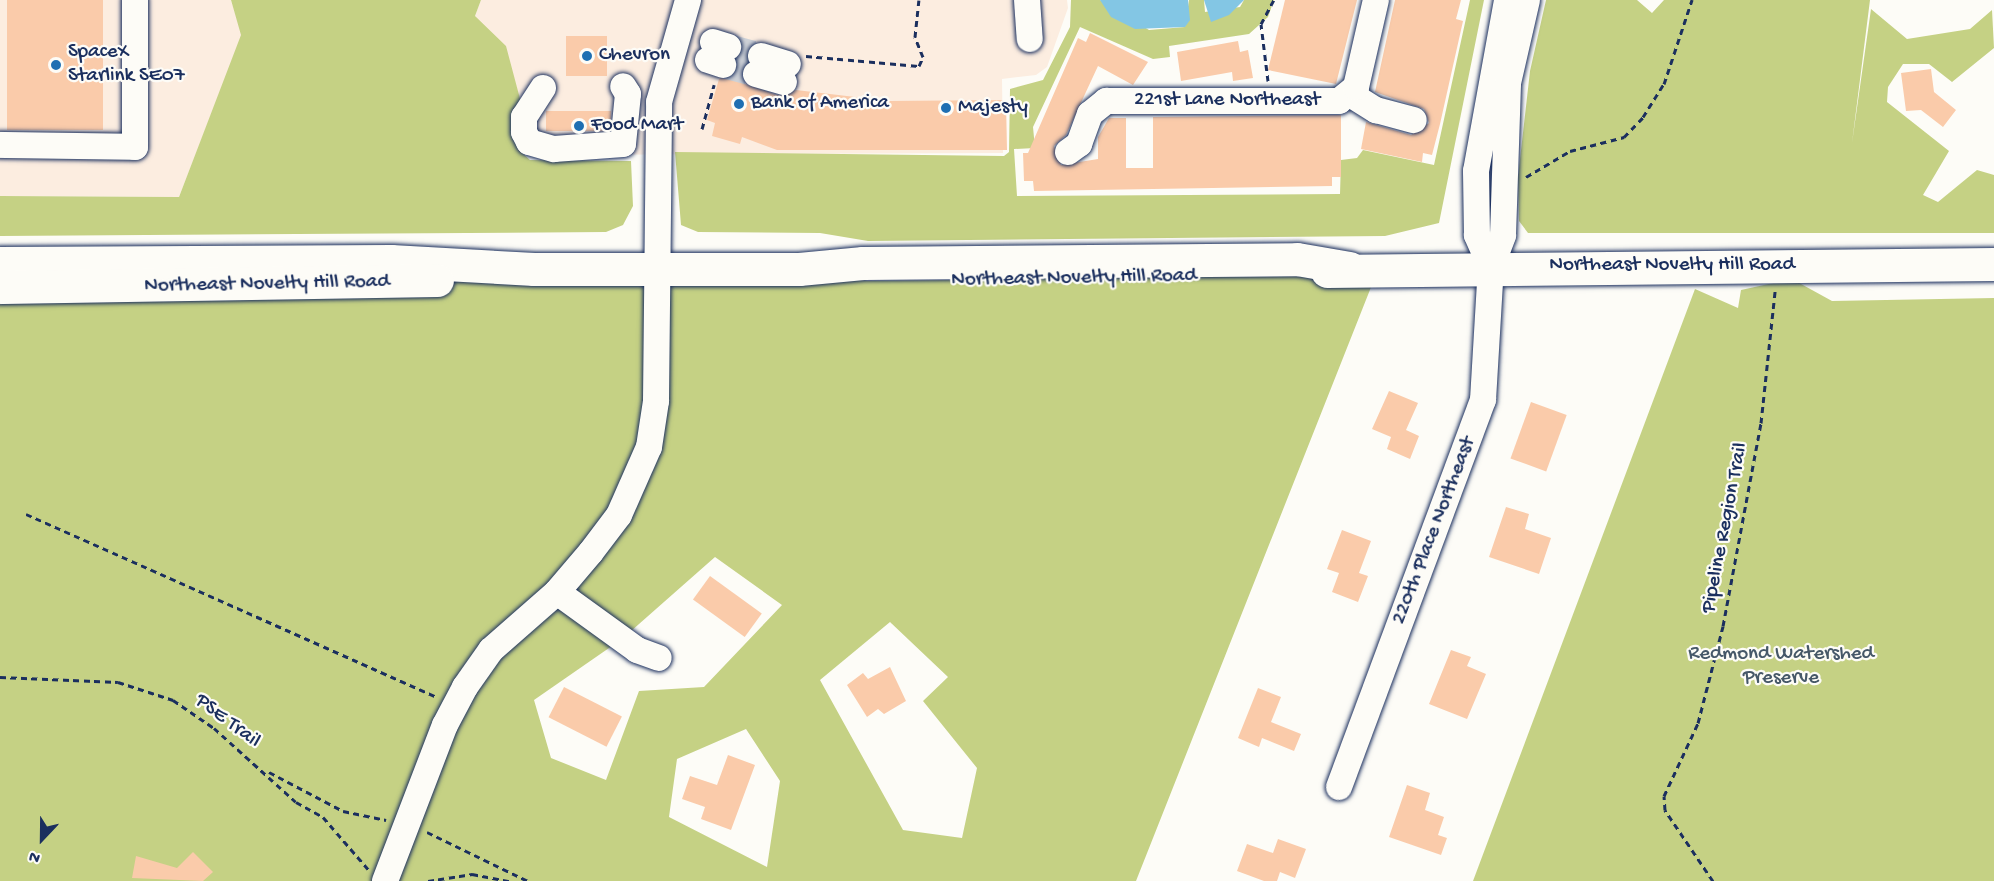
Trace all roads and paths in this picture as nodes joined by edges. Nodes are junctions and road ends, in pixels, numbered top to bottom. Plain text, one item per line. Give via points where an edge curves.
1 (135, 0) edge
2 (688, 0) edge
3 (919, 0) edge
4 (1027, 0) edge
5 (1274, 0) edge
6 (1376, 0) edge
7 (1507, 0) edge
8 (1527, 0) edge
9 (1692, 0) edge
10 (1030, 39) dead end
11 (718, 55) dead end
12 (759, 65) tunnel mouth
13 (789, 68) joint
14 (623, 86) dead end
15 (543, 88) dead end
16 (1350, 94) junction
17 (1269, 101) junction
18 (1414, 120) dead end
19 (702, 129) dead end
20 (0, 145) edge
21 (1068, 152) dead end
22 (1518, 177) dead end
23 (0, 263) edge
24 (1994, 264) edge
25 (1776, 266) junction
26 (1491, 267) junction
27 (654, 268) junction
28 (534, 269) junction
29 (0, 287) edge
30 (26, 514) dead end
31 (557, 592) junction
32 (659, 658) dead end
33 (0, 677) edge
34 (455, 705) junction
35 (1339, 787) dead end
36 (386, 879) edge
37 (428, 881) edge
38 (509, 881) edge
39 (1713, 881) edge

1 - 20 street via 135,147
2 - 27 street via 659,102
3 - 13 path via 915,37 923,57 920,66
4 - 10 street
5 - 17 path via 1261,24
6 - 16 street, 221st Lane Northeast
7 - 26 street via 1476,171 1477,235
8 - 26 street via 1507,93 1503,235
9 - 22 path via 1664,84 1624,137 1570,151 1532,177
11 - 19 path
12 - 13 street
14 - 15 street via 628,94 623,144 554,149 529,142 524,132 525,117
16 - 17 street, 221st Lane Northeast via 1339,102
16 - 18 street via 1368,107
17 - 21 street, 221st Lane Northeast via 1106,101 1090,114 1079,144
23 - 28 main road, Northeast Novelty Hill Road via 391,261
24 - 25 main road, Northeast Novelty Hill Road
25 - 26 main road, Northeast Novelty Hill Road
25 - 39 path, Pipeline Region Trail via 1761,423 1723,626 1698,723 1664,796 1665,810
26 - 27 main road, Northeast Novelty Hill Road via 1349,268 1297,259 863,263 799,269
26 - 35 street, 220th Place Northeast via 1483,400
27 - 28 main road, Northeast Novelty Hill Road
27 - 31 street via 656,402 649,447 619,515
28 - 29 main road, Northeast Novelty Hill Road via 397,284
30 - 34 path
31 - 32 street via 637,650
31 - 34 street via 491,650
33 - 36 path, PSE Trail via 118,682 172,700 214,728 296,802 323,817 367,869
34 - 36 street
37 - 38 path via 472,874

